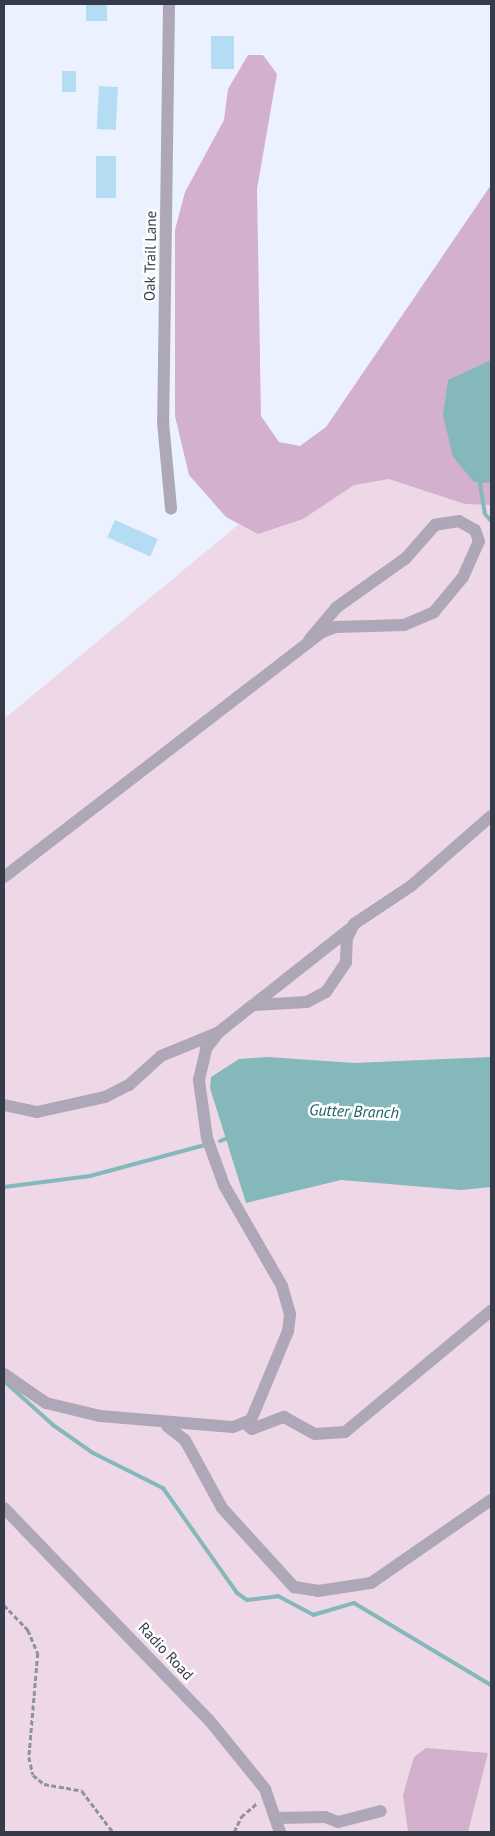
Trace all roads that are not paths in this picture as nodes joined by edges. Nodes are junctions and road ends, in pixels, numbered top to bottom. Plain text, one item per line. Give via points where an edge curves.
1 (169, 4) edge
2 (171, 509) dead end
3 (309, 640) junction
4 (491, 816) edge
5 (4, 877) edge
6 (351, 928) junction
7 (253, 1005) junction
8 (219, 1032) junction
9 (4, 1104) edge
10 (491, 1311) edge
11 (4, 1374) edge
12 (246, 1423) junction
13 (165, 1425) junction
14 (491, 1500) edge
15 (4, 1508) edge
16 (380, 1810) dead end
17 (277, 1818) junction
18 (339, 1827) edge
19 (280, 1832) edge

1 - 2 street, Oak Trail Lane via 163,422
3 - 3 street via 336,627 404,625 434,612 463,578 479,541 475,530 459,522 435,525 406,558 337,606
3 - 5 street
4 - 6 street via 411,886
6 - 7 street
6 - 7 street via 346,962 326,992 307,1002
7 - 8 street
8 - 9 street via 161,1056 129,1085 105,1097 37,1112
8 - 12 street via 202,1062 202,1116 224,1185 282,1286 290,1314 288,1331 265,1391
10 - 12 street via 345,1432 315,1434 284,1417 252,1429
11 - 13 street via 34,1396 60,1408
12 - 13 street via 233,1427
13 - 14 street via 185,1440 222,1508 294,1587 318,1591 371,1583
15 - 17 street, Radio Road via 209,1720 270,1797
16 - 18 street
17 - 18 street via 325,1817
17 - 19 street, Radio Road

